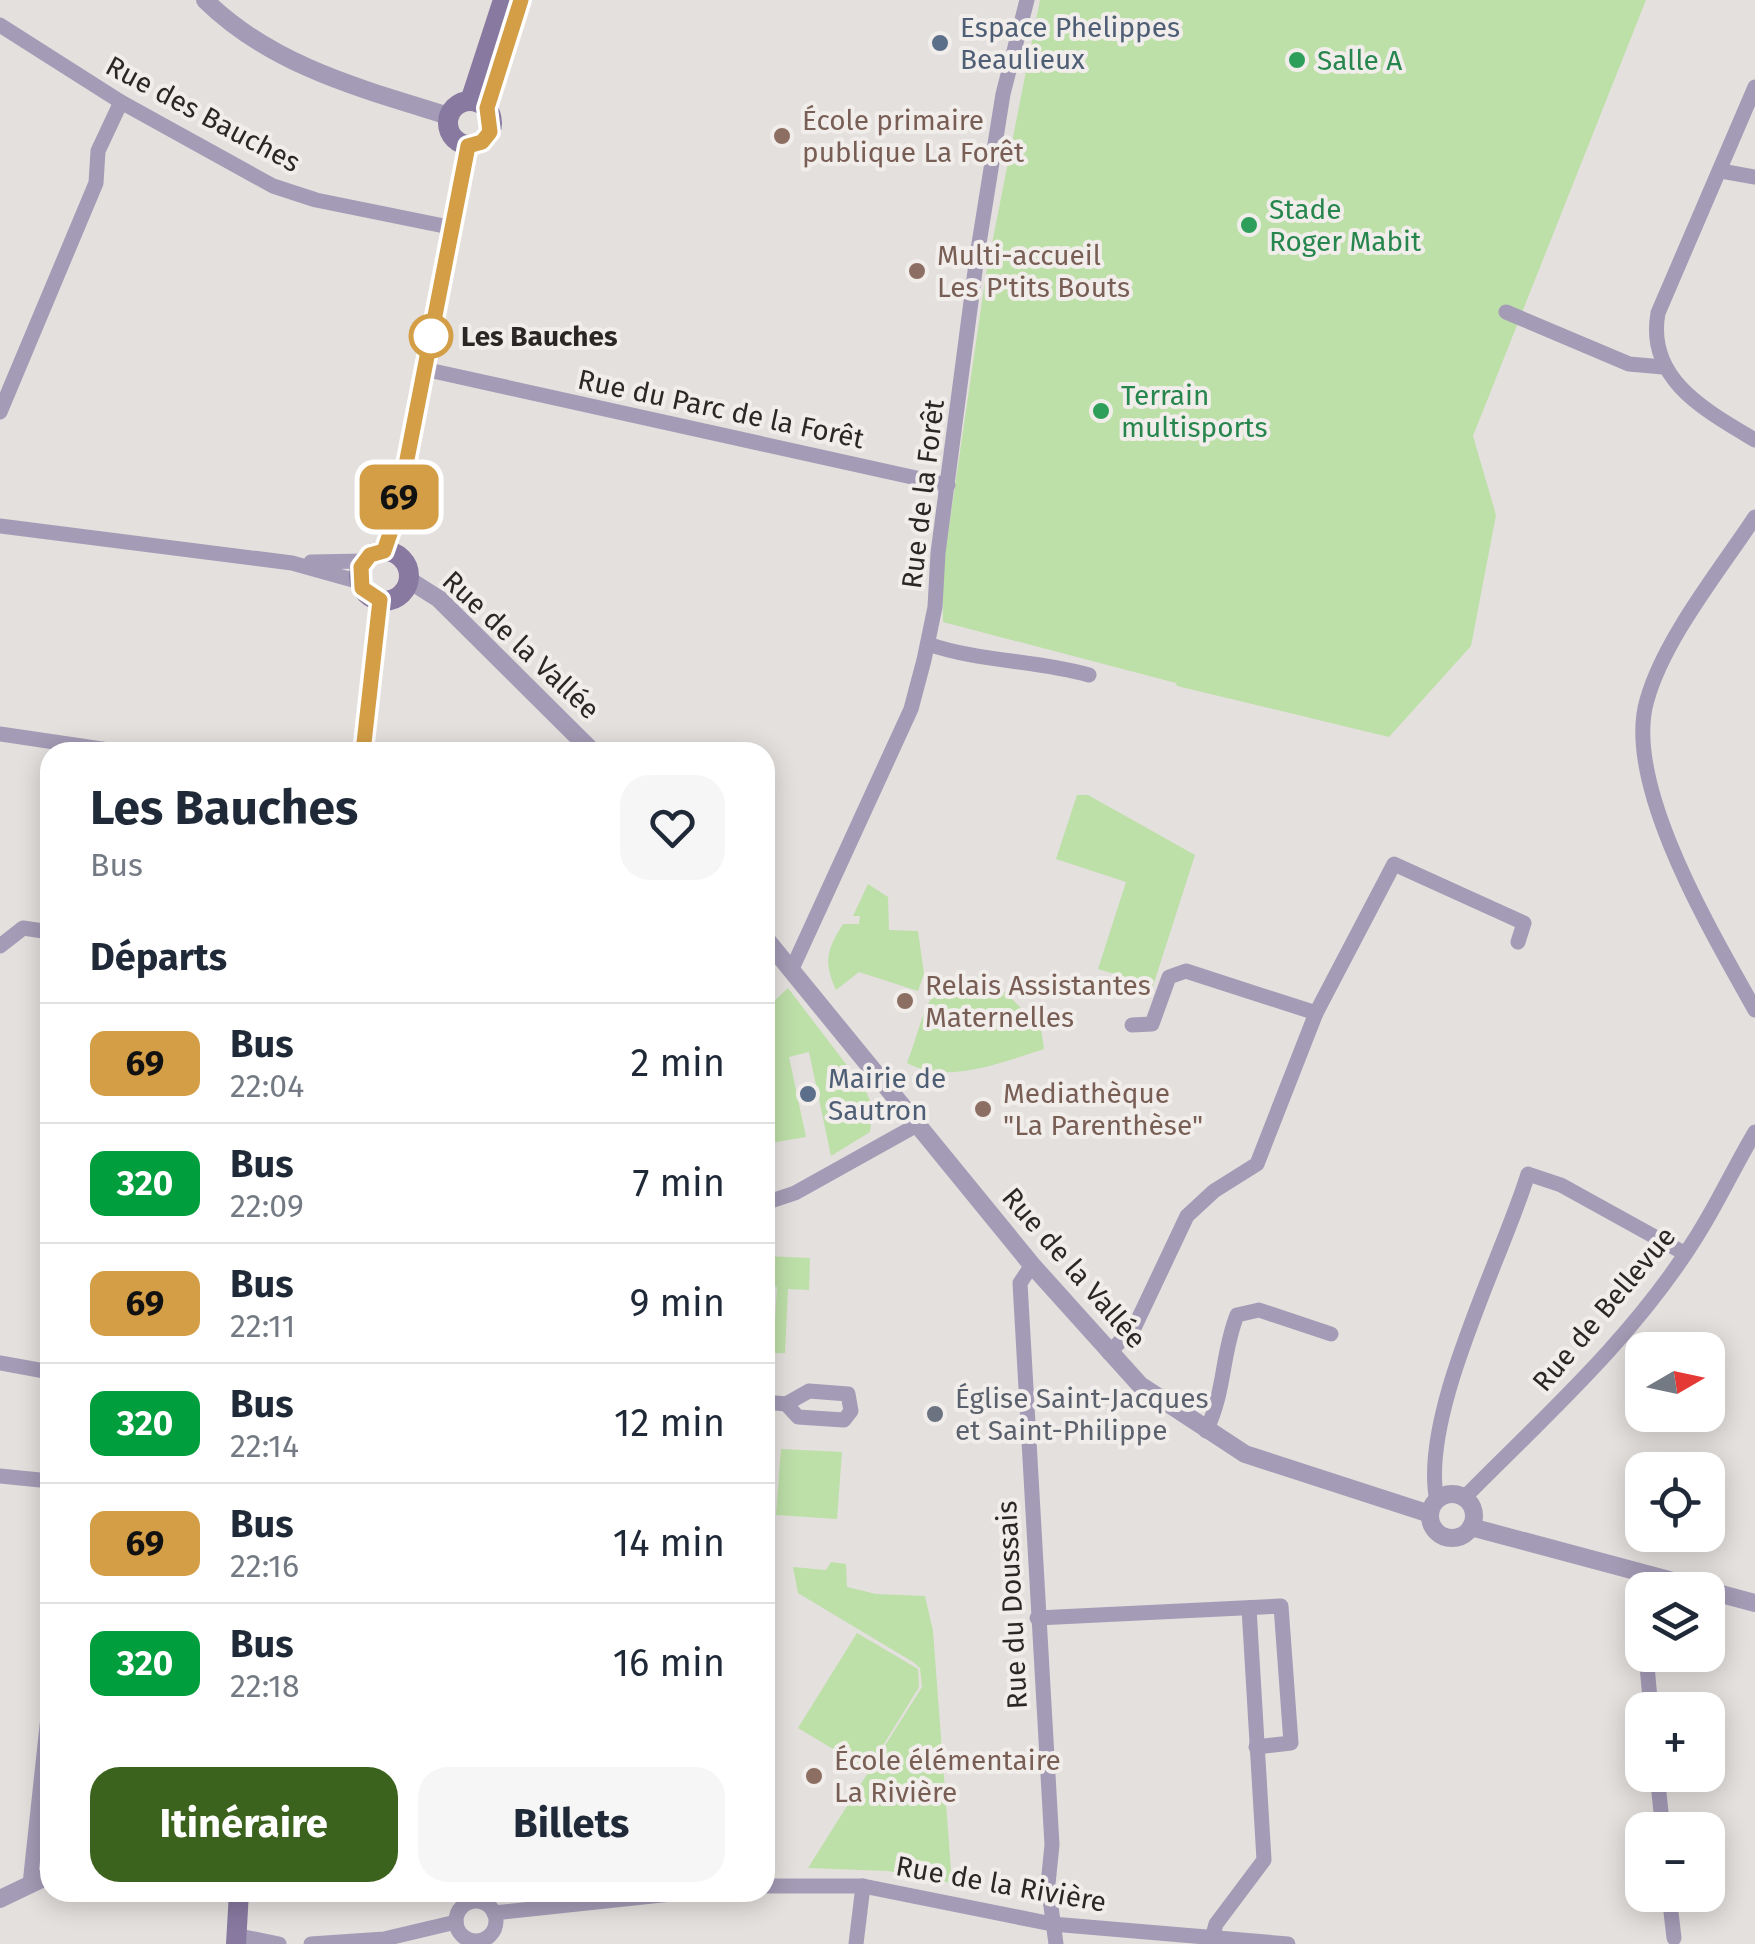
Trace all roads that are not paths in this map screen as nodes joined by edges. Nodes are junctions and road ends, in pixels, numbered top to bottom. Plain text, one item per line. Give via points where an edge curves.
1 (204, 0) edge
2 (503, 0) edge
3 (521, 0) edge
4 (1027, 0) edge
5 (0, 25) edge
6 (1755, 86) edge
7 (122, 102) junction
8 (478, 105) junction
9 (449, 116) junction
10 (468, 146) junction
11 (1721, 171) junction
12 (1755, 177) edge
13 (454, 228) junction
14 (1506, 312) dead end
15 (1663, 366) junction
16 (424, 369) junction
17 (0, 412) edge
18 (1755, 440) edge
19 (948, 486) junction
20 (1755, 516) edge
21 (0, 526) edge
22 (384, 551) junction
23 (362, 571) junction
24 (408, 580) junction
25 (380, 600) junction
26 (928, 644) junction
27 (1089, 676) dead end
28 (0, 734) edge
29 (54, 742) edge
30 (364, 742) edge
31 (583, 742) edge
32 (40, 931) edge
33 (1518, 942) dead end
34 (0, 946) edge
35 (775, 951) edge
36 (791, 971) junction
37 (1755, 1010) edge
38 (1316, 1013) junction
39 (1132, 1025) dead end
40 (917, 1125) junction
41 (1755, 1132) edge
42 (775, 1200) edge
43 (1684, 1254) junction
44 (1032, 1266) junction
45 (1331, 1334) dead end
46 (1109, 1353) junction
47 (0, 1363) edge
48 (40, 1370) edge
49 (775, 1403) edge
50 (786, 1404) dead end
51 (1206, 1431) junction
52 (0, 1476) edge
53 (40, 1480) edge
54 (1464, 1498) junction
55 (1434, 1507) junction
56 (1472, 1527) junction
57 (1625, 1574) edge
58 (1725, 1597) edge
59 (1755, 1603) edge
60 (1249, 1608) junction
61 (1037, 1618) junction
62 (1256, 1747) junction
63 (40, 1791) edge
64 (40, 1879) edge
65 (30, 1884) junction
66 (775, 1886) edge
67 (863, 1886) junction
68 (0, 1899) edge
69 (239, 1902) edge
70 (470, 1902) edge
71 (482, 1902) edge
72 (597, 1902) edge
73 (1671, 1912) edge
74 (494, 1913) junction
75 (456, 1922) junction
76 (1052, 1924) junction
77 (1213, 1935) junction
78 (1674, 1938) dead end
79 (237, 1940) edge
80 (486, 1941) edge
81 (280, 1944) edge
82 (311, 1944) edge
83 (856, 1944) edge
84 (1056, 1944) edge
85 (1288, 1944) edge

1 - 9 street via 261,46 303,66
2 - 8 main road
3 - 8 main road
4 - 19 street, Rue de la Forêt via 1003,94
5 - 7 street, Rue des Bauches
6 - 11 street
7 - 13 street, Rue des Bauches via 273,186
7 - 17 street via 98,151 96,183
8 - 9 main road via 457,106
8 - 10 main road via 490,132
9 - 10 main road via 453,138
10 - 13 main road
11 - 12 street
11 - 15 street via 1658,313 1655,344
13 - 16 main road
14 - 15 street via 1629,364
15 - 18 street via 1684,392
16 - 19 street, Rue du Parc de la Forêt
16 - 22 main road
19 - 26 street, Rue de la Forêt
20 - 37 street via 1658,670 1641,732 1654,798 1693,892
21 - 23 street
22 - 23 main road
22 - 24 main road via 403,560
23 - 25 main road via 366,593
24 - 25 main road via 400,594
24 - 31 street, Rue de la Vallée via 440,600
25 - 30 main road
26 - 27 street
26 - 36 street, Rue de la Forêt via 910,709
28 - 29 street
32 - 34 street via 23,928
33 - 38 street via 1524,923 1394,864
35 - 36 street, Rue de la Vallée
36 - 40 street, Rue de la Vallée
38 - 39 street via 1186,971 1170,977 1152,1024
38 - 46 street via 1257,1164 1186,1216 1135,1326
40 - 42 street
40 - 44 street, Rue de la Vallée
41 - 43 street, Rue de Bellevue
43 - 54 street, Rue de Bellevue via 1581,1383
43 - 55 street via 1528,1174 1479,1297 1432,1460
44 - 46 street, Rue de la Vallée
44 - 61 street, Rue du Doussais via 1020,1283
45 - 51 street via 1259,1310 1237,1315 1226,1343 1221,1399
46 - 51 street, Rue de la Vallée via 1140,1386
47 - 48 street
49 - 50 street
51 - 55 street, Rue de la Vallée via 1245,1454
52 - 53 street
54 - 55 street via 1450,1494
54 - 56 street via 1474,1514
55 - 56 street via 1434,1528 1445,1538
56 - 57 street
58 - 59 street
60 - 61 street
60 - 62 street
60 - 62 street via 1280,1606 1291,1743
61 - 76 street, Rue du Doussais
62 - 77 street via 1264,1860
63 - 65 street
64 - 65 street
65 - 68 street
66 - 67 street, Rue de la Rivière
67 - 76 street, Rue de la Rivière
67 - 83 street
69 - 79 main road
70 - 75 street
71 - 74 street
72 - 74 street
73 - 78 street
74 - 80 street
75 - 80 street via 469,1940
75 - 82 street via 384,1940
76 - 77 street, Rue de la Rivière
76 - 84 street, Rue du Doussais
77 - 85 street, Rue de la Rivière
79 - 81 street

